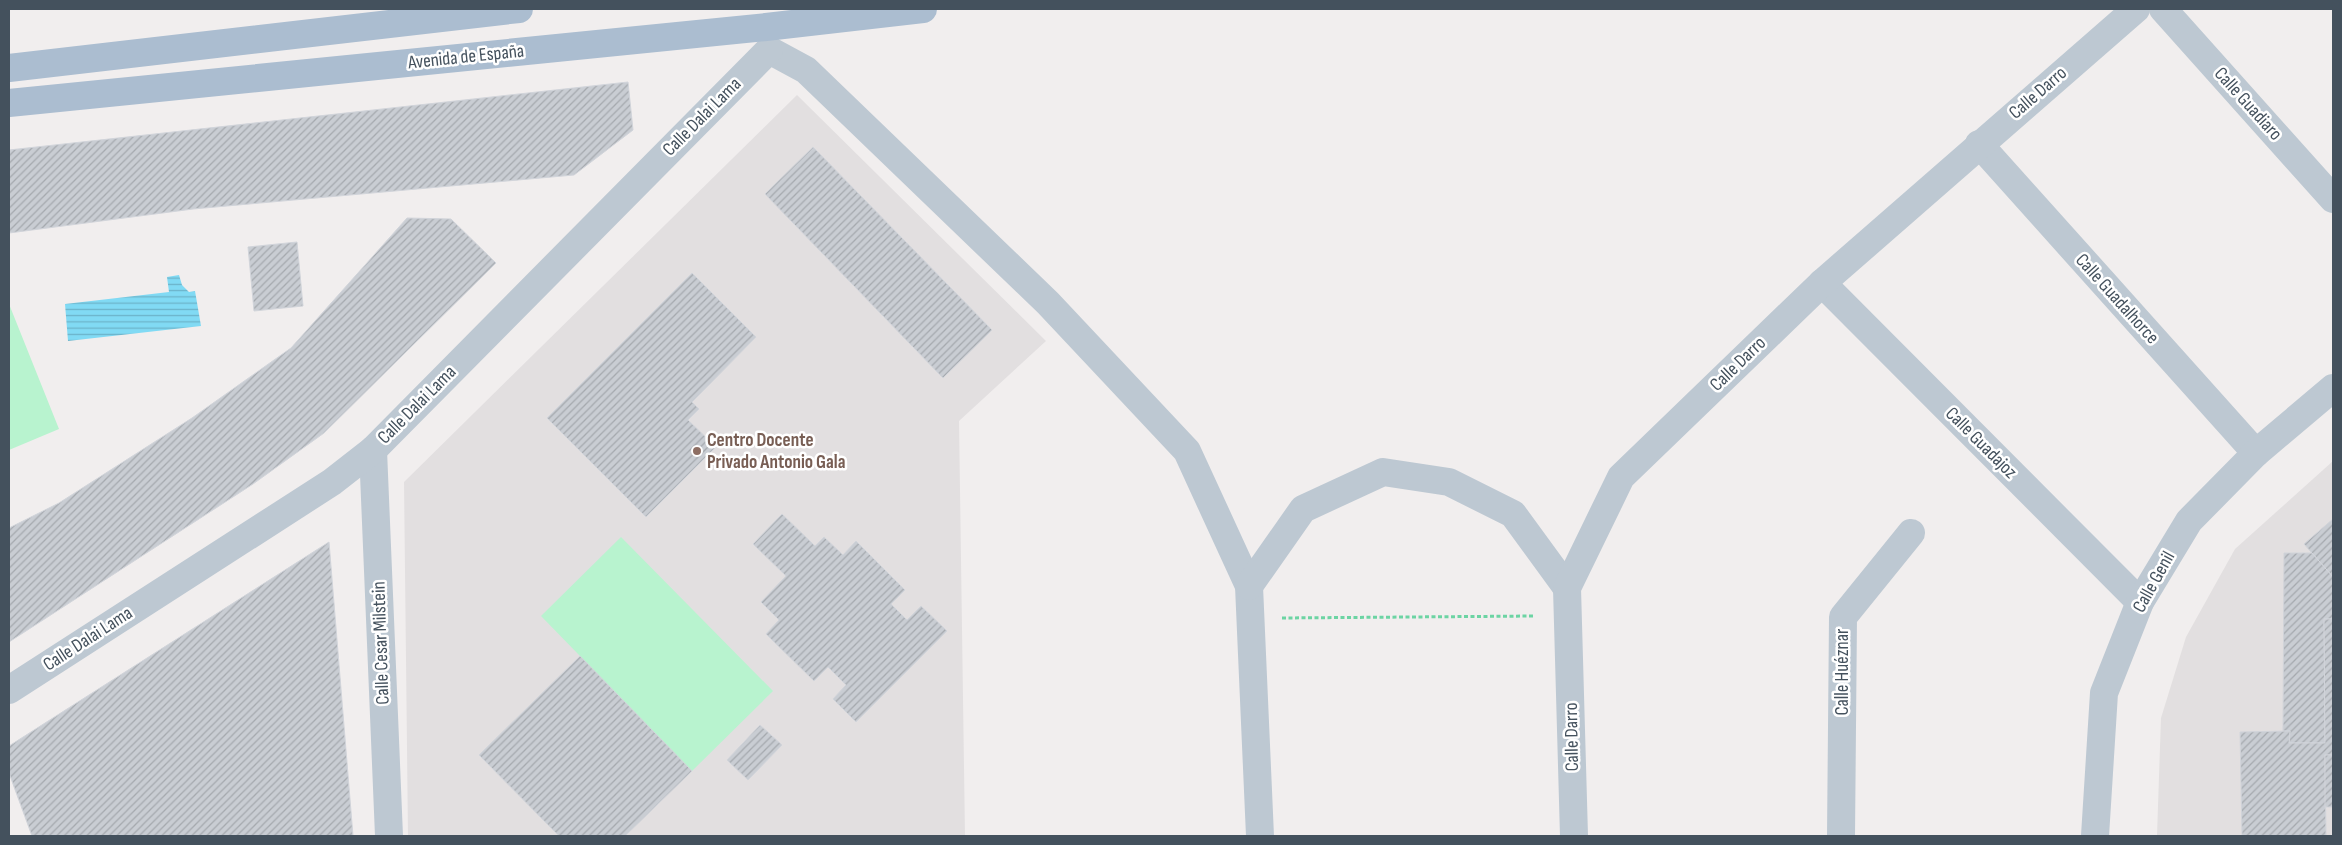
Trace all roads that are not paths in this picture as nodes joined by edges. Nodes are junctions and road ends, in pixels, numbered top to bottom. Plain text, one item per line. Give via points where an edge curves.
1 (519, 9) edge
2 (923, 9) edge
3 (2136, 9) edge
4 (2164, 9) edge
5 (767, 38) junction
6 (9, 68) edge
7 (9, 103) edge
8 (1978, 144) junction
9 (2333, 199) edge
10 (1822, 284) junction
11 (2333, 388) edge
12 (373, 450) junction
13 (2256, 453) junction
14 (1912, 533) dead end
15 (1249, 586) junction
16 (1567, 588) junction
17 (2140, 602) junction
18 (9, 690) edge
19 (388, 836) edge
20 (1260, 836) edge
21 (1574, 836) edge
22 (1841, 836) edge
23 (2095, 836) edge

1 - 6 main road
2 - 5 main road, Avenida de España
3 - 8 street, Calle Darro
4 - 9 street, Calle Guadiaro
5 - 7 main road, Avenida de España
5 - 12 street, Calle Dalai Lama
5 - 15 street via 806,70 1048,303 1187,452
8 - 10 street, Calle Darro
8 - 13 street, Calle Guadalhorce
10 - 16 street, Calle Darro via 1621,477
10 - 17 street, Calle Guadajoz
11 - 13 street, Calle Genil
12 - 18 street, Calle Dalai Lama via 332,482
12 - 19 street, Calle Cesar Milstein
13 - 17 street, Calle Genil via 2189,521
14 - 22 street, Calle Huéznar via 1843,617
15 - 16 street via 1303,509 1383,472 1449,482 1513,514
15 - 20 street
16 - 21 street, Calle Darro
17 - 23 street, Calle Genil via 2104,693

